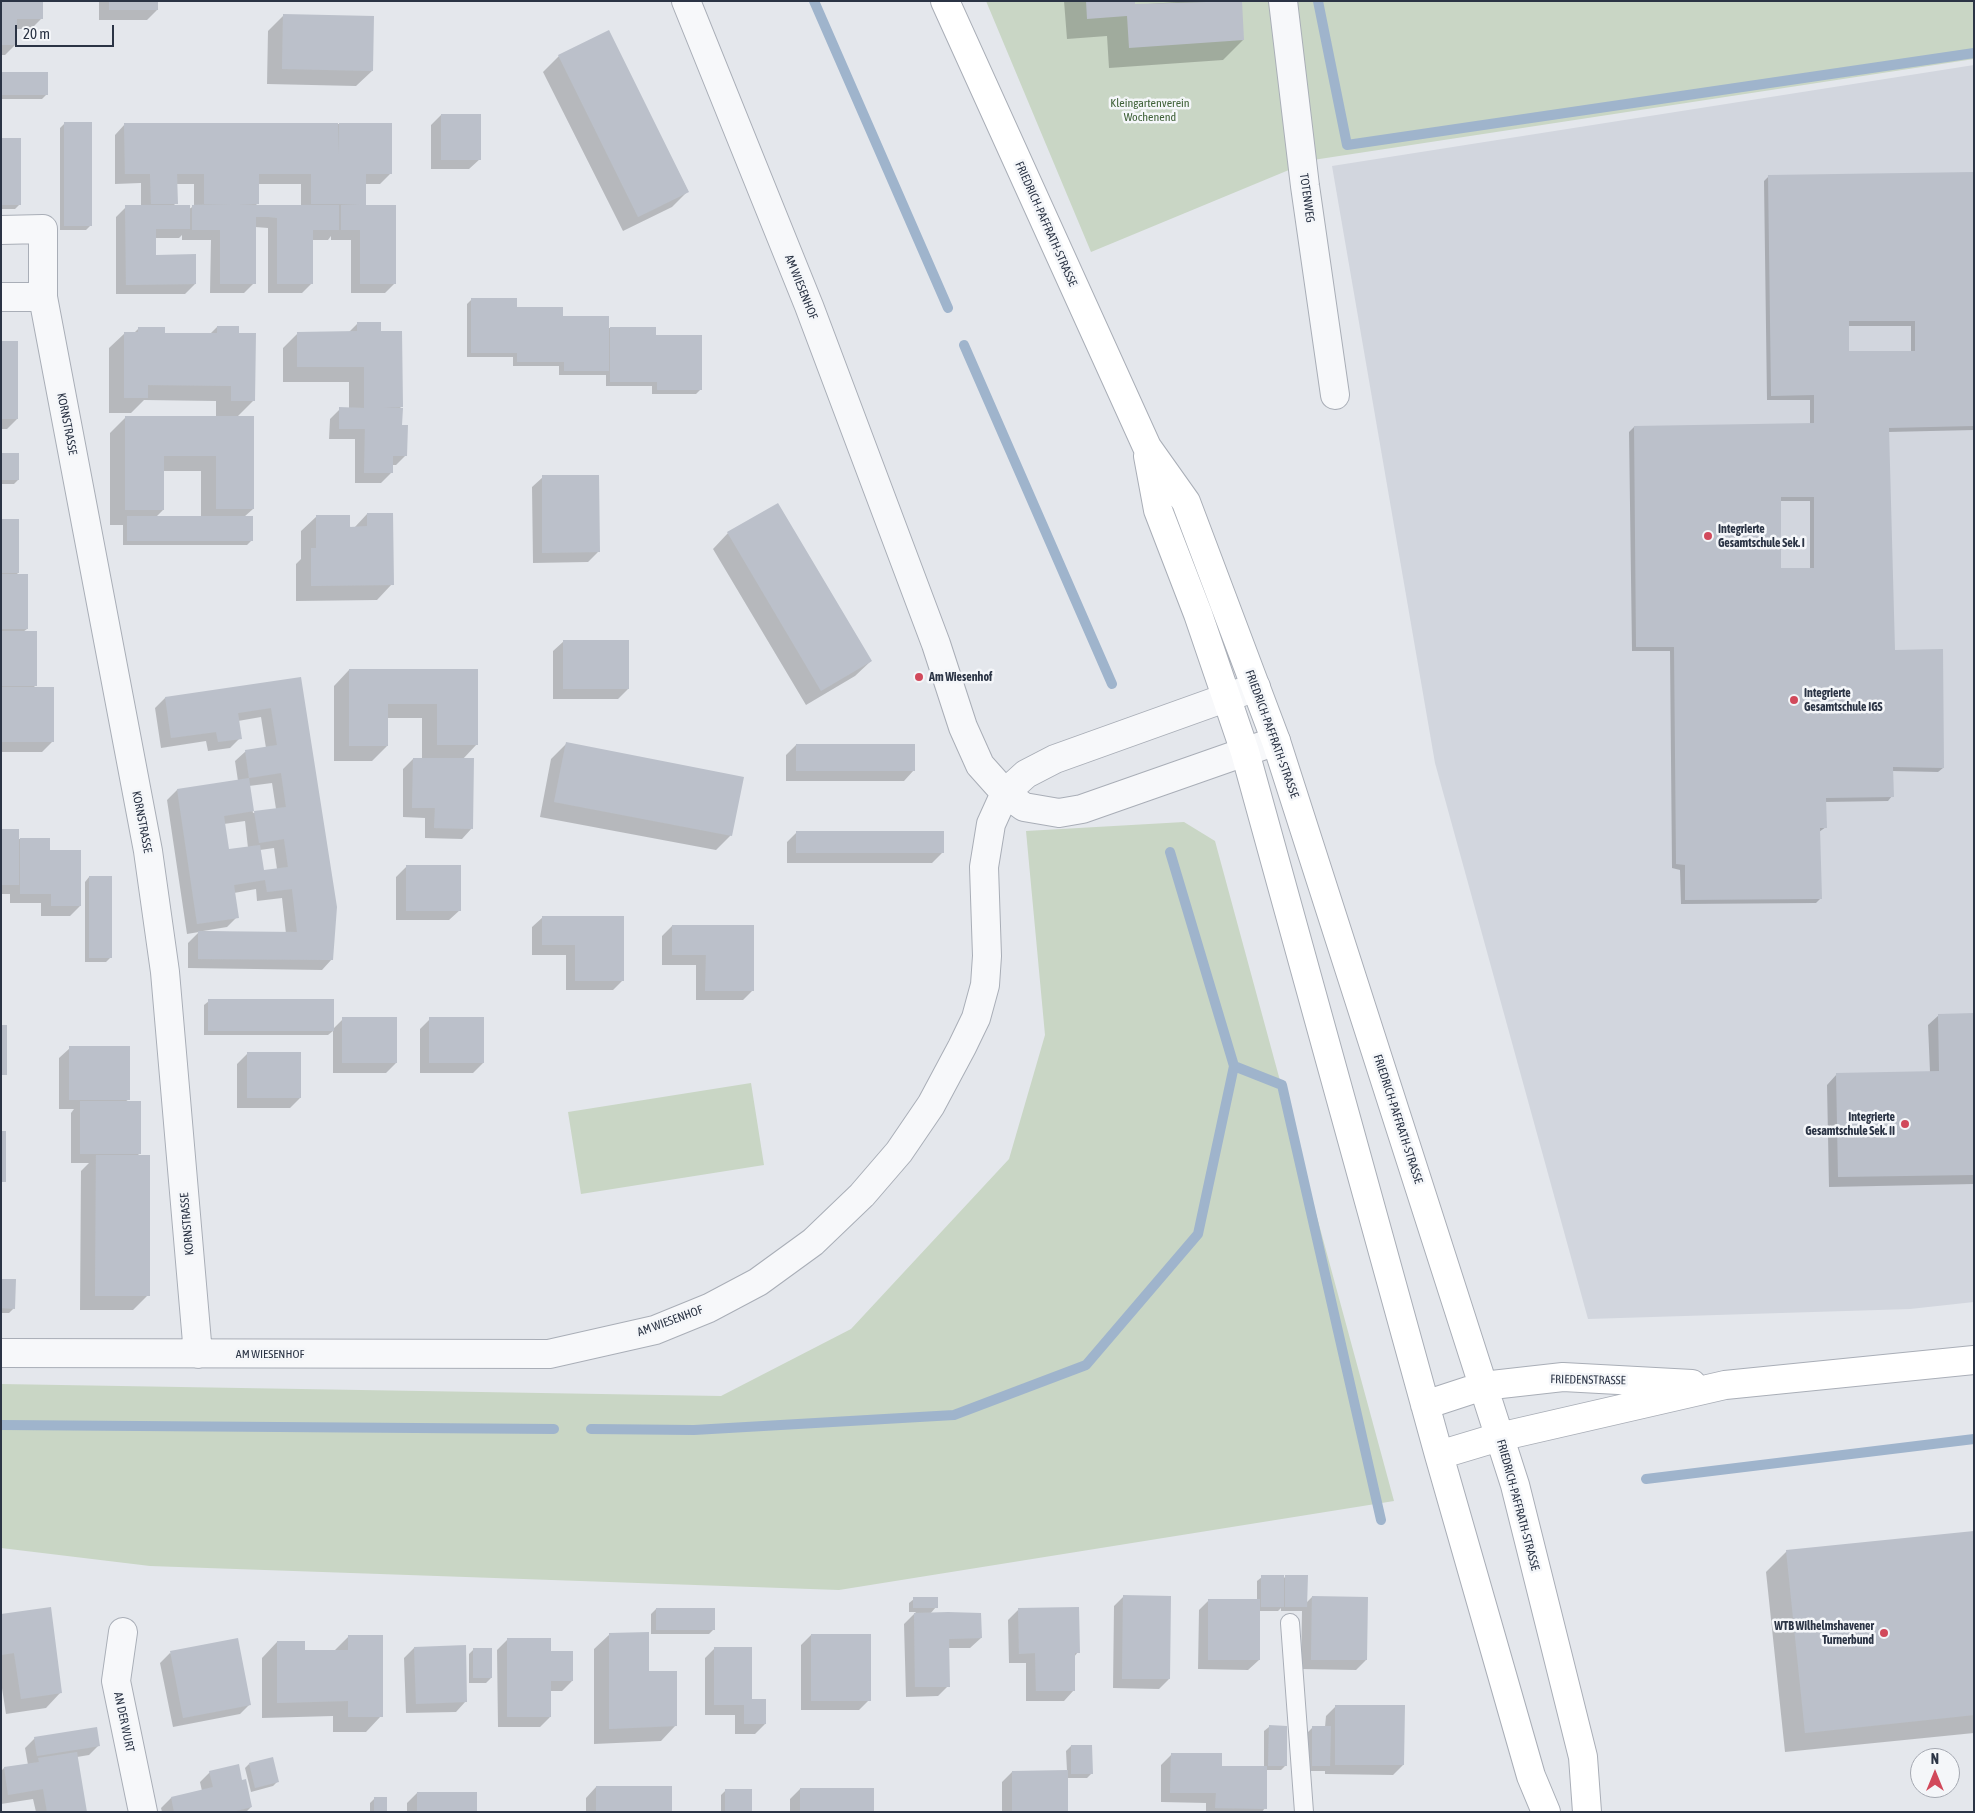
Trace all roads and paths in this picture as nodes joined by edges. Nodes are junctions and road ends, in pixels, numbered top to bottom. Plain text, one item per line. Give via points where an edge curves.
1 (686, 1) edge
2 (945, 1) edge
3 (1283, 1) edge
4 (1, 230) edge
5 (1, 297) edge
6 (43, 297) junction
7 (1335, 395) dead end
8 (1147, 447) junction
9 (1256, 687) junction
10 (1226, 698) junction
11 (1276, 741) junction
12 (1245, 752) junction
13 (1005, 793) junction
14 (1, 1353) edge
15 (198, 1354) junction
16 (1974, 1360) edge
17 (1725, 1385) junction
18 (1483, 1386) junction
19 (1425, 1405) junction
20 (1499, 1437) junction
21 (1439, 1456) junction
22 (1290, 1623) dead end
23 (123, 1632) dead end
24 (143, 1812) edge
25 (1304, 1812) edge
26 (1546, 1812) edge
27 (1587, 1812) edge

1 - 13 street, AM WIESENHOF via 816,324 936,644 963,727 980,766
2 - 8 main road, FRIEDRICH-PAFFRATH-STRASSE
3 - 7 street, TOTENWEG
4 - 6 street, KORNSTRASSE via 43,229
5 - 6 street
6 - 15 street, KORNSTRASSE via 148,851 165,972
8 - 9 main road, FRIEDRICH-PAFFRATH-STRASSE via 1186,502
8 - 10 main road, FRIEDRICH-PAFFRATH-STRASSE via 1158,510
9 - 10 street, AM WIESENHOF
9 - 11 main road, FRIEDRICH-PAFFRATH-STRASSE
10 - 12 main road, FRIEDRICH-PAFFRATH-STRASSE
10 - 13 street, AM WIESENHOF via 1055,759 1026,774
11 - 12 street, AM WIESENHOF
11 - 18 main road, FRIEDRICH-PAFFRATH-STRASSE
12 - 13 street, AM WIESENHOF via 1074,811 1040,812 1024,807
12 - 19 main road, FRIEDRICH-PAFFRATH-STRASSE
13 - 15 street, AM WIESENHOF via 991,824 984,867 985,984 976,1018 962,1048 931,1105 899,1152 862,1195 813,1242 758,1282 709,1308 655,1330 549,1354
14 - 15 street, AM WIESENHOF
16 - 17 main road, FRIEDENSTRASSE
17 - 18 main road, FRIEDENSTRASSE via 1563,1377
17 - 20 main road, FRIEDENSTRASSE
18 - 19 main road, FRIEDENSTRASSE
18 - 20 main road, FRIEDRICH-PAFFRATH-STRASSE
19 - 21 main road, FRIEDRICH-PAFFRATH-STRASSE
20 - 21 main road, FRIEDENSTRASSE
20 - 27 main road, FRIEDRICH-PAFFRATH-STRASSE via 1515,1485 1584,1757
21 - 26 main road, FRIEDRICH-PAFFRATH-STRASSE via 1531,1776
22 - 25 lane
23 - 24 street, AN DER WURT via 116,1681

